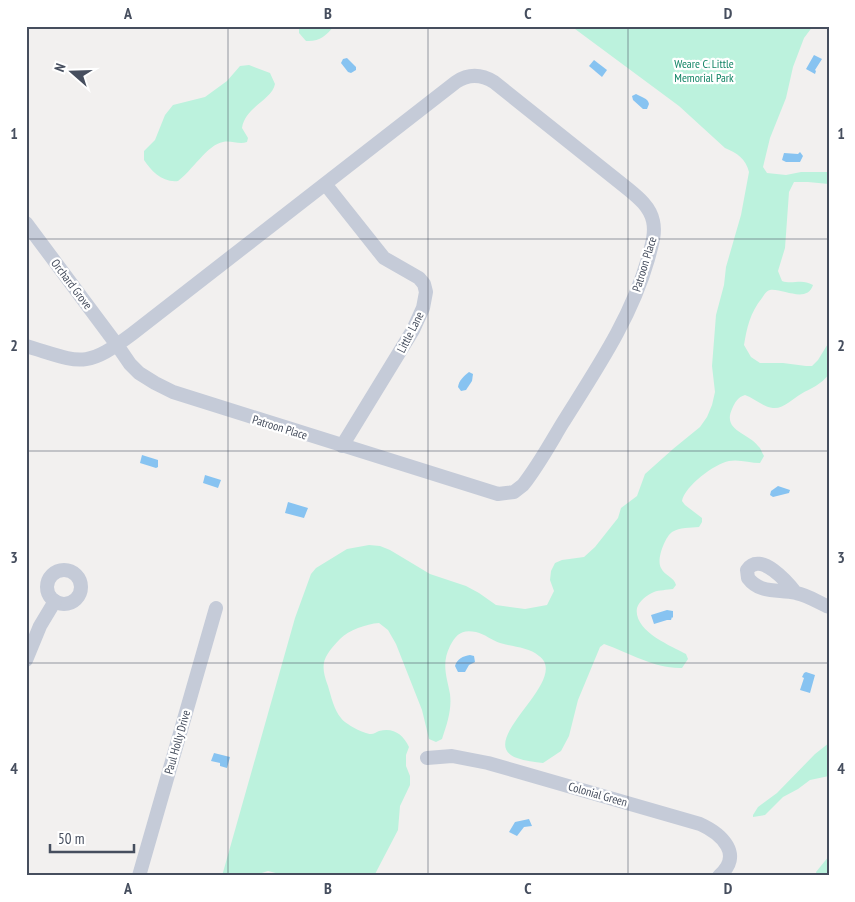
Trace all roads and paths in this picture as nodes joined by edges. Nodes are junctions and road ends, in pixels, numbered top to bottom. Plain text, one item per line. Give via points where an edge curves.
1 (326, 185) junction
2 (26, 223) edge
3 (117, 345) junction
4 (26, 346) edge
5 (342, 446) junction
6 (796, 593) dead end
7 (55, 601) dead end
8 (829, 607) edge
9 (216, 608) dead end
10 (26, 660) edge
11 (427, 758) dead end
12 (139, 876) edge
13 (719, 876) edge

1 - 3 street, Patroon Place
1 - 5 street, Little Lane via 384,258 421,280 426,292 413,330
1 - 5 street, Patroon Place via 456,82 480,76 494,82 637,196 649,209 654,229 645,268 609,350 519,489 509,494 498,494
2 - 3 street, Orchard Grove
3 - 4 street, Patroon Place via 96,358 80,360
3 - 5 street, Patroon Place via 135,369 160,386
6 - 8 street
7 - 10 street
9 - 12 street, Paul Holly Drive
11 - 13 street, Colonial Green via 454,756 488,764 700,824 717,833 727,844 727,865

